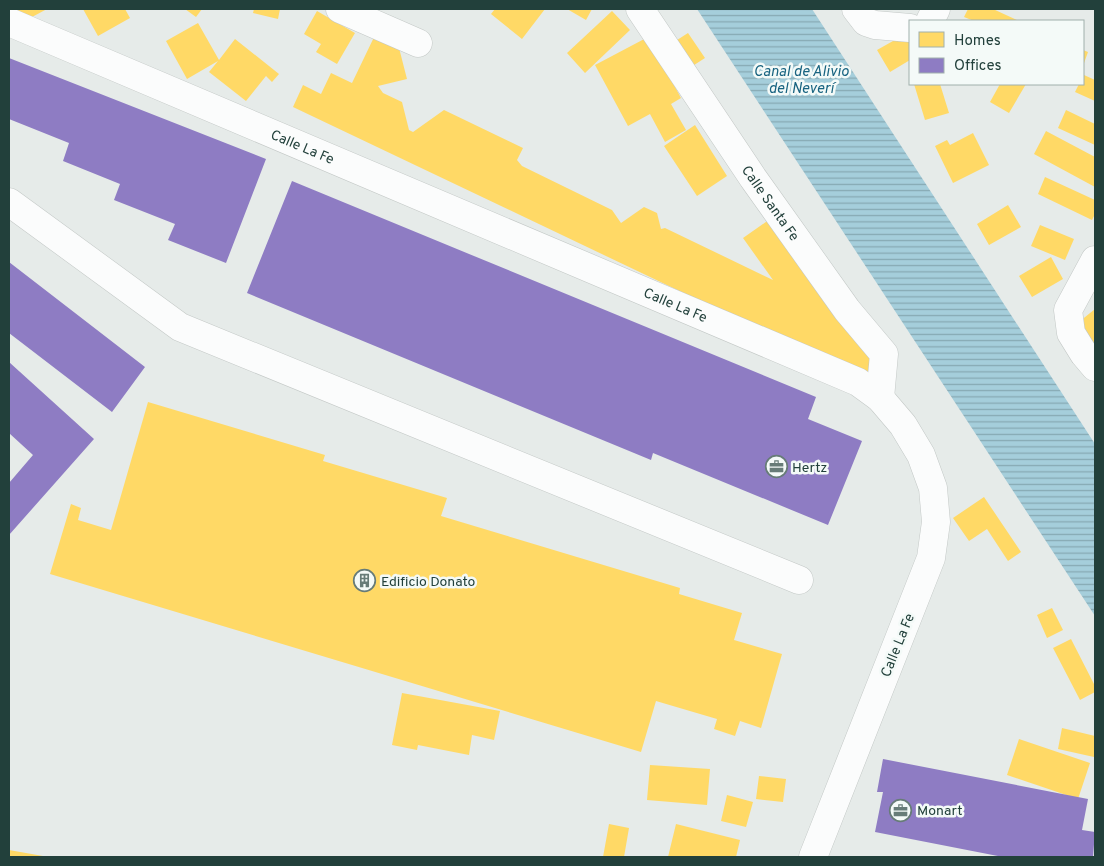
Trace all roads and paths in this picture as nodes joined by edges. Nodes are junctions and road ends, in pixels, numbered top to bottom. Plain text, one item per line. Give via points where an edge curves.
1 (340, 9) edge
2 (640, 9) edge
3 (856, 9) edge
4 (9, 22) edge
5 (909, 28) edge
6 (418, 43) dead end
7 (9, 202) edge
8 (1095, 260) edge
9 (1095, 367) edge
10 (880, 398) junction
11 (799, 580) dead end
12 (813, 857) edge

1 - 6 street
2 - 10 street, Calle Santa Fe via 753,178 847,310 884,354
3 - 5 street via 866,22 875,26
4 - 10 street, Calle La Fe via 858,382
7 - 11 street via 180,328
8 - 9 street via 1068,310 1071,333
10 - 12 street, Calle La Fe via 903,425 921,455 933,488 936,522 931,558

